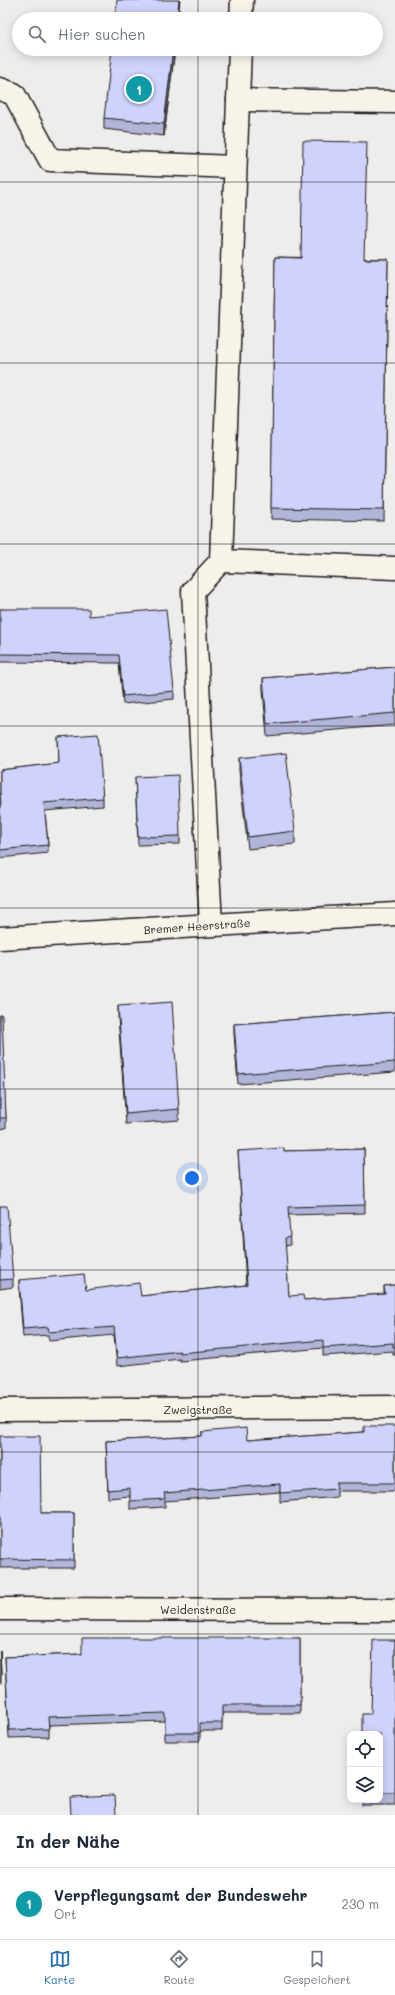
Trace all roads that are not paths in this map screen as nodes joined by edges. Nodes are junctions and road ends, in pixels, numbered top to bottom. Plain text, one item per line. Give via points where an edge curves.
1 (242, 0) edge
2 (241, 12) edge
3 (240, 56) edge
4 (0, 89) edge
5 (238, 100) junction
6 (395, 102) edge
7 (235, 167) junction
8 (221, 562) junction
9 (395, 568) edge
10 (395, 914) edge
11 (211, 924) junction
12 (0, 938) edge
13 (395, 1407) edge
14 (0, 1410) edge
15 (0, 1609) edge
16 (395, 1610) edge

1 - 2 street
3 - 5 street
4 - 7 street via 14,94 50,160
5 - 6 street
5 - 7 street
7 - 8 street
8 - 9 street
8 - 11 street via 193,591
10 - 11 street, Bremer Heerstraße
11 - 12 street, Bremer Heerstraße
13 - 14 street, Zweigstraße
15 - 16 street, Weidenstraße

